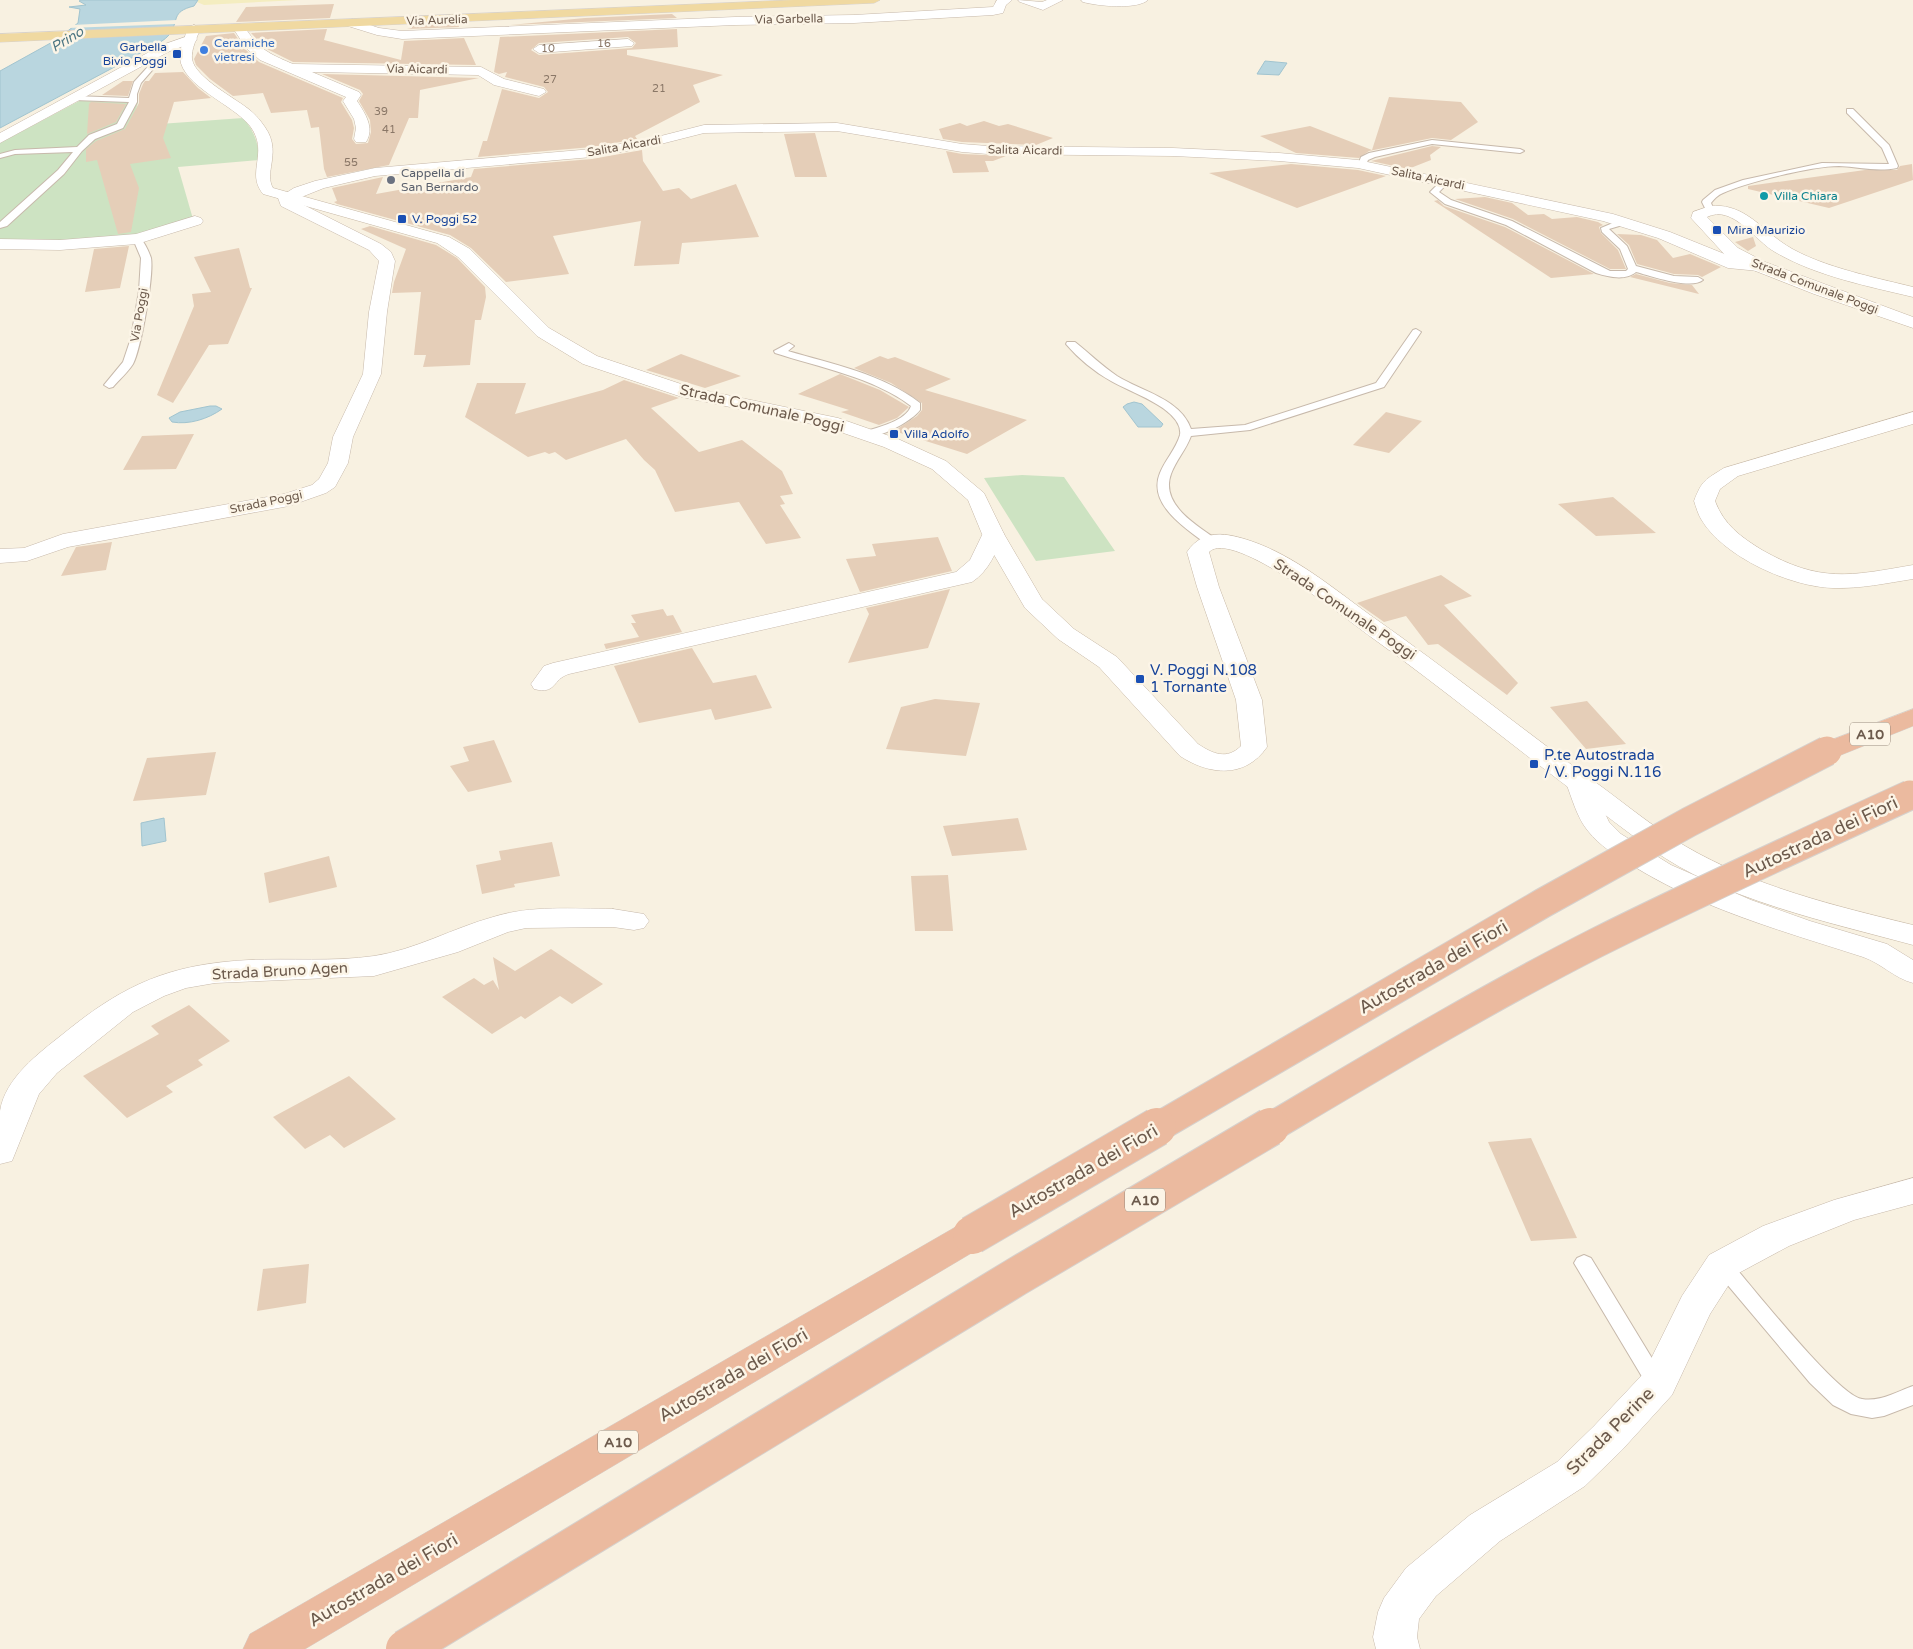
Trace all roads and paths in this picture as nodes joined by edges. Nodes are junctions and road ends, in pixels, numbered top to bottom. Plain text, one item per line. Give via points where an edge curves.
1 (874, 0) edge
2 (1006, 0) edge
3 (1024, 0) edge
4 (1057, 0) edge
5 (1087, 0) edge
6 (1142, 0) edge
7 (352, 23) junction
8 (239, 28) junction
9 (564, 28) junction
10 (192, 34) junction
11 (0, 38) edge
12 (643, 43) dead end
13 (600, 45) junction
14 (539, 49) dead end
15 (152, 55) junction
16 (291, 68) junction
17 (539, 92) dead end
18 (74, 98) junction
19 (133, 100) junction
20 (1850, 111) dead end
21 (0, 139) edge
22 (361, 139) dead end
23 (79, 149) junction
24 (1520, 151) dead end
25 (0, 156) edge
26 (1362, 165) junction
27 (1444, 182) junction
28 (286, 198) junction
29 (1710, 210) junction
30 (195, 221) dead end
31 (1624, 222) junction
32 (0, 225) edge
33 (137, 239) junction
34 (0, 244) edge
35 (1759, 266) junction
36 (1633, 268) junction
37 (1698, 280) dead end
38 (1913, 292) edge
39 (1913, 323) edge
40 (1416, 332) dead end
41 (1071, 344) dead end
42 (789, 346) dead end
43 (109, 385) dead end
44 (1913, 418) edge
45 (1186, 432) junction
46 (868, 434) junction
47 (993, 534) junction
48 (1212, 542) junction
49 (0, 556) edge
50 (1913, 572) edge
51 (543, 684) dead end
52 (1913, 717) edge
53 (1579, 783) junction
54 (1911, 795) edge
55 (634, 921) dead end
56 (1913, 935) edge
57 (1913, 972) edge
58 (0, 1152) edge
59 (1913, 1191) edge
60 (1584, 1263) dead end
61 (1722, 1265) junction
62 (1658, 1384) junction
63 (1913, 1395) edge
64 (265, 1649) edge
65 (404, 1649) edge
66 (1398, 1649) edge

1 - 7 main road, Via Aurelia
2 - 9 street, Via Garbella via 1000,3 997,11 968,13
3 - 4 street via 1043,6
5 - 6 street via 1103,4
7 - 8 main road, Via Aurelia
7 - 9 street, Via Garbella via 402,35
8 - 10 main road, Via Aurelia
8 - 16 street, Via Aicardi via 257,51
9 - 13 street, Via Garbella
10 - 11 main road, Via Aurelia via 177,30
10 - 15 street
10 - 28 street, Strada Comunale Poggi via 187,65 209,88 254,120 262,133 267,152 263,177 265,188
12 - 13 street, Via Garbella
13 - 14 street, Via Garbella
15 - 18 street
15 - 19 lane via 158,60 141,76
16 - 17 street, Via Aicardi via 481,71 499,82
16 - 22 street, Via Aicardi via 354,95 350,101 358,108 364,132
18 - 19 lane
18 - 21 street
19 - 23 lane via 120,126 92,137
20 - 29 lane via 1886,147 1894,166 1875,168 1827,164 1746,182 1711,196 1706,202
23 - 25 lane via 16,152
23 - 32 lane via 61,172
24 - 26 lane via 1432,142 1372,155 1364,159
26 - 27 street, Salita Aicardi
26 - 28 street, Salita Aicardi via 1279,156 1113,150 988,150 837,128 709,128 592,152 376,172 320,184
27 - 31 street, Salita Aicardi
27 - 36 lane via 1434,192 1448,202 1509,223 1599,271 1619,275 1628,274
28 - 46 street, Strada Comunale Poggi via 408,229 453,246 486,274 543,332 590,360 689,393 804,415
28 - 49 street, Strada Poggi via 287,203 376,247 387,262 372,374 347,426 341,454 328,483 289,500 63,541 27,554
29 - 35 street, Strada Comunale Poggi via 1699,215 1710,232 1732,252
29 - 38 street, Strada Comunale Poggi via 1741,217 1780,249 1803,259
30 - 33 street
31 - 35 street, Salita Aicardi via 1734,264
31 - 36 lane via 1605,230 1624,248
33 - 34 street via 60,245
33 - 43 lane, Via Poggi via 146,258 136,338 128,363
35 - 39 street, Strada Comunale Poggi
36 - 37 lane via 1681,280
40 - 45 lane via 1380,385 1246,428
41 - 45 lane via 1112,378 1176,414
42 - 46 lane via 779,350 870,380 902,394 916,405 914,413 908,417
44 - 50 street via 1731,472 1710,484 1705,497 1712,519 1734,543 1791,574 1837,582
45 - 48 lane via 1184,442 1164,478 1166,497 1187,524
46 - 47 street, Strada Comunale Poggi via 939,465 977,497
47 - 48 street, Strada Comunale Poggi via 1033,603 1066,634 1108,662 1189,750 1210,762 1222,763 1244,759 1254,747 1249,700 1200,563 1198,552
47 - 51 street via 980,564 964,577 562,668 553,671
48 - 53 street, Strada Comunale Poggi via 1229,542 1249,549 1311,583 1410,653
52 - 64 highway, Autostrada dei Fiori / A10, bridge via 1827,751 1688,822 1543,903
53 - 56 street, Strada Comunale Poggi via 1676,853 1722,875 1779,898
53 - 57 street via 1588,808 1611,840 1661,871 1741,907 1876,951
54 - 65 highway, Autostrada dei Fiori / A10, bridge via 1595,944 1424,1037 1016,1277
55 - 58 street, Strada Bruno Agen via 526,918 374,966 215,973 153,988 122,1005 46,1065 26,1088
59 - 61 street, Strada Perine via 1846,1209 1785,1232
60 - 62 lane
61 - 62 street, Strada Perine via 1695,1306
61 - 63 lane via 1817,1377 1849,1405 1870,1411 1896,1404
62 - 66 street, Strada Perine via 1571,1474 1485,1528 1421,1582 1399,1612 1395,1637

